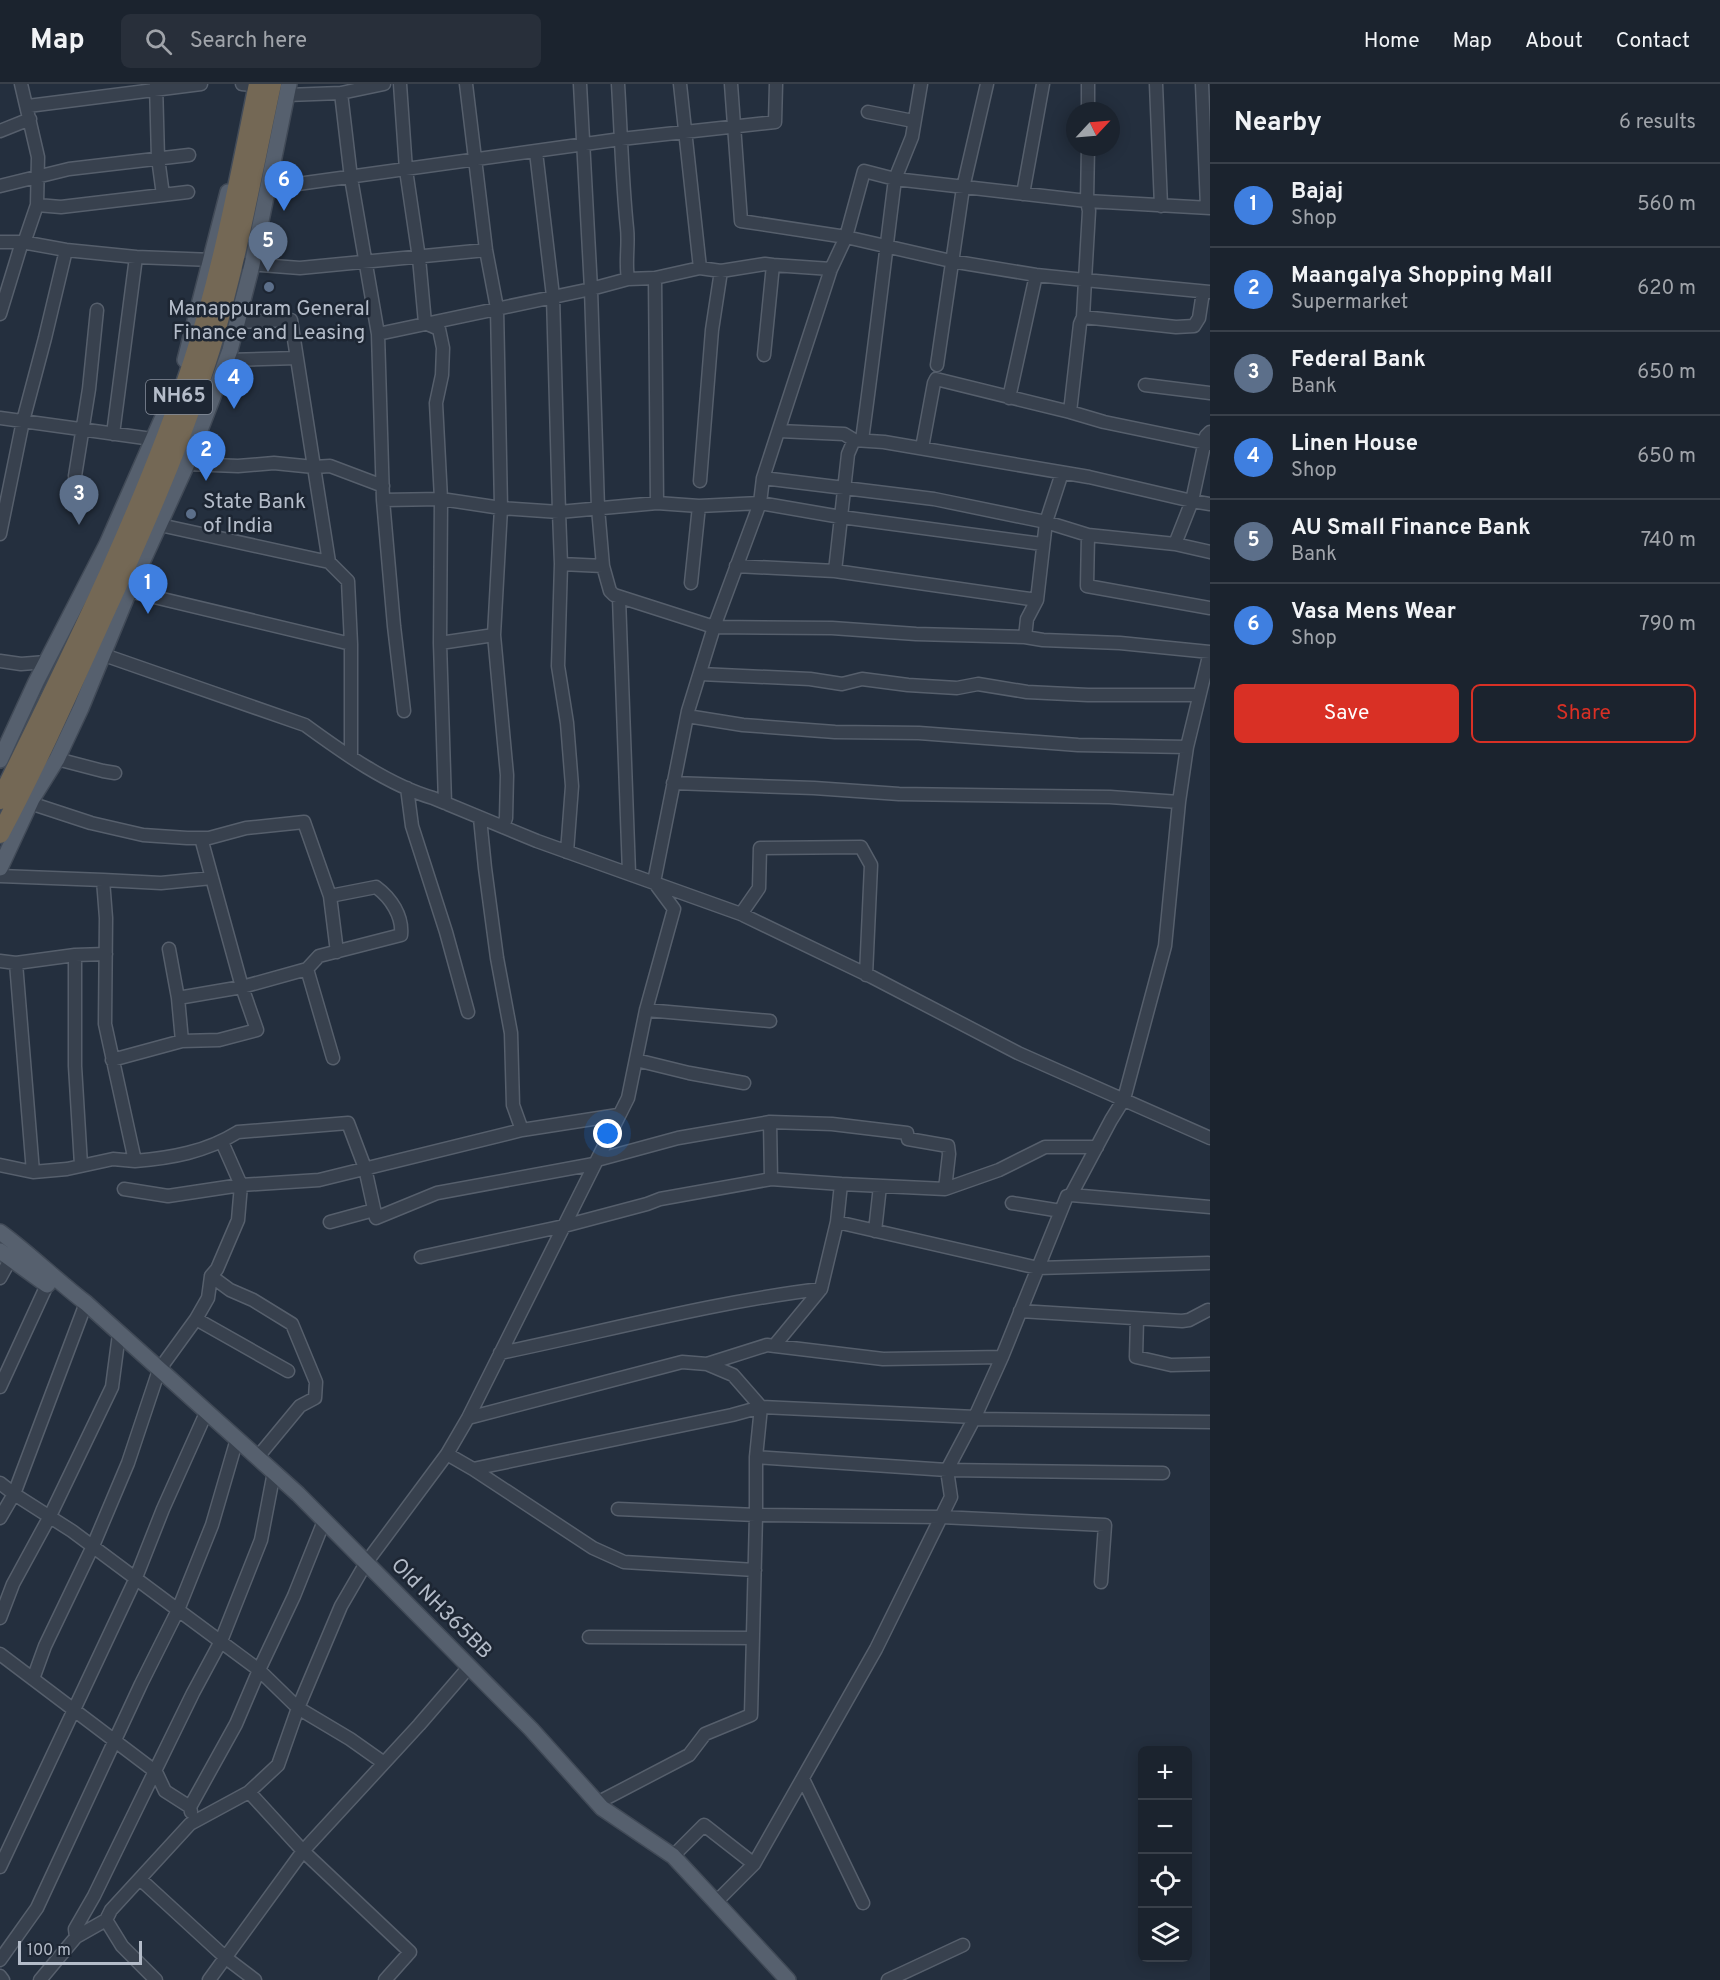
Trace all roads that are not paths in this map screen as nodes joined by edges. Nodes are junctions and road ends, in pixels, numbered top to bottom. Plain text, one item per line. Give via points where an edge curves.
1 (21, 84) edge
2 (201, 84) edge
3 (251, 84) edge
4 (272, 84) edge
5 (384, 84) edge
6 (400, 84) edge
7 (466, 84) edge
8 (580, 84) edge
9 (618, 84) edge
10 (680, 84) edge
11 (731, 84) edge
12 (776, 84) edge
13 (921, 84) edge
14 (987, 84) edge
15 (1043, 84) edge
16 (1088, 84) edge
17 (1156, 84) edge
18 (1202, 84) edge
19 (156, 87) edge
20 (288, 90) edge
21 (341, 93) junction
22 (1088, 102) edge
23 (28, 106) junction
24 (868, 112) dead end
25 (30, 119) junction
26 (913, 121) junction
27 (736, 128) junction
28 (0, 131) edge
29 (686, 133) junction
30 (621, 139) junction
31 (584, 145) junction
32 (536, 152) junction
33 (189, 154) dead end
34 (1088, 156) edge
35 (158, 158) junction
36 (475, 161) junction
37 (406, 170) junction
38 (38, 176) junction
39 (351, 177) junction
40 (895, 179) junction
41 (0, 186) edge
42 (269, 188) junction
43 (963, 188) junction
44 (188, 192) dead end
45 (1023, 194) junction
46 (164, 195) junction
47 (1087, 201) junction
48 (37, 205) junction
49 (1161, 206) junction
50 (1208, 208) edge
51 (846, 237) junction
52 (0, 242) edge
53 (22, 242) junction
54 (886, 247) junction
55 (66, 250) junction
56 (486, 250) junction
57 (136, 256) junction
58 (419, 258) junction
59 (211, 261) junction
60 (364, 261) junction
61 (951, 261) junction
62 (248, 265) junction
63 (773, 265) junction
64 (700, 268) junction
65 (831, 269) junction
66 (721, 271) junction
67 (1036, 275) junction
68 (655, 278) junction
69 (628, 279) junction
70 (1085, 280) junction
71 (591, 289) junction
72 (1207, 292) edge
73 (554, 296) junction
74 (497, 308) junction
75 (97, 310) dead end
76 (0, 314) edge
77 (1083, 317) junction
78 (237, 322) junction
79 (425, 323) junction
80 (378, 333) junction
81 (764, 355) dead end
82 (297, 358) junction
83 (226, 360) junction
84 (936, 365) dead end
85 (1145, 385) dead end
86 (1210, 393) edge
87 (1009, 398) junction
88 (1071, 412) junction
89 (0, 418) edge
90 (23, 421) junction
91 (83, 429) junction
92 (779, 430) junction
93 (1210, 432) edge
94 (113, 434) junction
95 (152, 439) junction
96 (858, 440) junction
97 (1207, 444) edge
98 (922, 448) junction
99 (187, 464) junction
100 (314, 467) junction
101 (1062, 473) junction
102 (75, 476) dead end
103 (764, 478) junction
104 (700, 481) dead end
105 (382, 486) junction
106 (843, 488) junction
107 (441, 499) junction
108 (383, 500) junction
109 (1192, 501) junction
110 (657, 503) junction
111 (760, 503) junction
112 (1210, 504) edge
113 (699, 506) junction
114 (501, 508) junction
115 (598, 508) junction
116 (559, 512) junction
117 (841, 517) junction
118 (1046, 522) junction
119 (160, 525) junction
120 (0, 534) edge
121 (1088, 535) junction
122 (1042, 544) junction
123 (1175, 544) junction
124 (1210, 552) edge
125 (329, 562) junction
126 (561, 564) junction
127 (603, 566) junction
128 (736, 566) junction
129 (835, 571) junction
130 (691, 583) dead end
131 (129, 591) junction
132 (619, 598) junction
133 (1037, 600) junction
134 (1210, 608) edge
135 (714, 627) junction
136 (494, 635) junction
137 (1025, 637) junction
138 (440, 643) junction
139 (351, 644) junction
140 (1210, 652) edge
141 (104, 655) junction
142 (0, 661) edge
143 (46, 662) junction
144 (700, 674) junction
145 (1199, 695) junction
146 (66, 702) junction
147 (404, 711) dead end
148 (687, 716) junction
149 (50, 737) junction
150 (1187, 747) junction
151 (1, 755) edge
152 (351, 756) junction
153 (57, 759) junction
154 (115, 772) dead end
155 (673, 783) junction
156 (407, 788) junction
157 (0, 800) edge
158 (1179, 802) junction
159 (30, 803) junction
160 (445, 803) junction
161 (480, 818) junction
162 (503, 827) junction
163 (0, 834) edge
164 (201, 838) junction
165 (567, 852) junction
166 (0, 868) edge
167 (629, 873) junction
168 (0, 876) edge
169 (212, 878) junction
170 (103, 880) junction
171 (654, 882) junction
172 (330, 896) junction
173 (741, 914) junction
174 (169, 949) dead end
175 (337, 952) junction
176 (106, 954) junction
177 (75, 955) junction
178 (0, 961) edge
179 (16, 963) junction
180 (307, 969) junction
181 (866, 975) junction
182 (242, 987) junction
183 (178, 998) junction
184 (646, 1010) junction
185 (468, 1012) dead end
186 (770, 1021) dead end
187 (182, 1041) junction
188 (333, 1058) dead end
189 (112, 1060) junction
190 (636, 1060) junction
191 (744, 1083) dead end
192 (1124, 1100) junction
193 (618, 1116) junction
194 (770, 1122) junction
195 (522, 1130) junction
196 (1209, 1135) edge
197 (222, 1142) junction
198 (1097, 1147) junction
199 (135, 1161) junction
200 (595, 1162) junction
201 (81, 1165) junction
202 (0, 1166) edge
203 (365, 1168) junction
204 (33, 1172) junction
205 (771, 1179) junction
206 (841, 1184) junction
207 (241, 1185) junction
208 (880, 1186) junction
209 (124, 1189) dead end
210 (945, 1189) junction
211 (1071, 1195) junction
212 (1012, 1203) dead end
213 (1210, 1207) edge
214 (374, 1210) junction
215 (1061, 1211) junction
216 (330, 1222) dead end
217 (837, 1222) junction
218 (564, 1226) junction
219 (875, 1231) junction
220 (0, 1232) edge
221 (5, 1254) edge
222 (421, 1257) dead end
223 (1208, 1263) dead end
224 (1038, 1268) junction
225 (211, 1276) junction
226 (0, 1278) edge
227 (50, 1281) junction
228 (821, 1289) junction
229 (86, 1303) junction
230 (1020, 1311) junction
231 (1208, 1311) dead end
232 (1137, 1318) junction
233 (196, 1319) junction
234 (119, 1334) junction
235 (774, 1347) junction
236 (500, 1353) junction
237 (736, 1355) junction
238 (1002, 1357) junction
239 (707, 1364) junction
240 (1210, 1365) edge
241 (159, 1370) junction
242 (288, 1371) dead end
243 (733, 1375) junction
244 (0, 1387) edge
245 (761, 1407) junction
246 (206, 1413) junction
247 (468, 1418) junction
248 (975, 1418) junction
249 (1210, 1422) edge
250 (237, 1439) junction
251 (447, 1454) junction
252 (756, 1457) junction
253 (256, 1458) junction
254 (473, 1469) junction
255 (947, 1470) junction
256 (274, 1472) junction
257 (1163, 1473) dead end
258 (0, 1483) edge
259 (14, 1494) junction
260 (618, 1509) dead end
261 (756, 1515) junction
262 (50, 1516) junction
263 (941, 1517) junction
264 (0, 1518) edge
265 (324, 1521) junction
266 (93, 1546) junction
267 (366, 1563) junction
268 (755, 1569) junction
269 (135, 1580) junction
270 (1101, 1582) dead end
271 (178, 1610) junction
272 (0, 1618) edge
273 (589, 1637) dead end
274 (753, 1638) junction
275 (221, 1641) junction
276 (0, 1654) edge
277 (469, 1667) junction
278 (260, 1670) junction
279 (33, 1679) junction
280 (298, 1708) junction
281 (74, 1709) junction
282 (114, 1741) junction
283 (384, 1763) junction
284 (156, 1772) junction
285 (803, 1779) junction
286 (249, 1792) junction
287 (597, 1803) junction
288 (190, 1807) junction
289 (192, 1823) junction
290 (303, 1851) junction
291 (673, 1856) junction
292 (754, 1864) junction
293 (0, 1867) edge
294 (140, 1879) junction
295 (716, 1902) junction
296 (863, 1903) dead end
297 (106, 1920) junction
298 (76, 1937) junction
299 (963, 1945) dead end
300 (226, 1958) junction
301 (0, 1960) edge
302 (0, 1976) edge
303 (3, 1980) edge
304 (40, 1980) edge
305 (156, 1980) edge
306 (209, 1980) edge
307 (255, 1980) edge
308 (385, 1980) edge
309 (788, 1980) edge
310 (888, 1980) edge

1 - 23 street
2 - 19 street
3 - 59 main road via 243,134
3 - 146 highway, NH65 via 216,279 192,363 101,591
4 - 146 highway, NH65 via 234,268 189,416
5 - 21 street
6 - 37 street
7 - 36 street
8 - 31 street
9 - 30 street
10 - 29 street
11 - 27 street
12 - 27 street via 775,122
13 - 26 street
14 - 43 street
15 - 45 street
16 - 22 street
17 - 49 street
18 - 50 street
19 - 23 street
19 - 35 street
20 - 21 street
20 - 42 main road
21 - 39 street
23 - 25 street
24 - 26 street
25 - 28 street
25 - 38 street
26 - 40 street via 912,137
27 - 29 street
27 - 51 street via 741,221
29 - 30 street
29 - 64 street
30 - 31 street
30 - 69 street
31 - 32 street
31 - 71 street
32 - 36 street
32 - 73 street
33 - 35 street
34 - 47 street
35 - 38 street
35 - 46 street
36 - 37 street
36 - 56 street
37 - 39 street
37 - 58 street
38 - 41 street
38 - 48 street
39 - 42 street
39 - 60 street
40 - 43 street
40 - 51 street via 864,171
40 - 54 street
42 - 62 main road
43 - 45 street
43 - 61 street
44 - 46 street
45 - 47 street
46 - 48 street via 61,207
47 - 49 street
47 - 70 street
48 - 53 street
49 - 50 street
51 - 54 street
51 - 65 street
52 - 53 street
53 - 55 street
53 - 76 street
54 - 61 street
54 - 96 street
55 - 57 street
55 - 90 street
56 - 58 street
56 - 74 street
57 - 59 street
57 - 94 street
58 - 60 street
58 - 79 street
59 - 95 main road via 172,399
60 - 62 street via 300,268
60 - 80 street
61 - 67 street
61 - 84 street
62 - 78 main road
63 - 65 street
63 - 66 street
63 - 81 street
64 - 66 street
64 - 68 street
65 - 92 street
66 - 104 street via 712,330
67 - 70 street
67 - 87 street
68 - 69 street
68 - 110 street
69 - 71 street
70 - 72 street
70 - 77 street
71 - 73 street
71 - 115 street
72 - 77 street via 1194,326
73 - 74 street
73 - 116 street
74 - 79 street
74 - 114 street
75 - 91 street
77 - 88 street
78 - 82 street via 291,320
78 - 83 main road
79 - 80 street
79 - 107 street via 439,329 443,348 436,403
80 - 105 street
82 - 83 street
82 - 100 street
83 - 99 main road
85 - 86 street
87 - 88 street
87 - 98 street via 936,379
88 - 97 street
89 - 90 street
90 - 91 street
90 - 120 street
91 - 94 street
91 - 102 street
92 - 96 street via 844,434
92 - 103 street
93 - 97 street
94 - 95 street
95 - 143 main road via 107,544
96 - 98 street
96 - 106 street via 848,454
97 - 109 street
98 - 101 street
99 - 100 street via 274,463
99 - 119 main road
100 - 105 street via 330,466
100 - 125 street
101 - 109 street
101 - 118 street
103 - 106 street
103 - 111 street
105 - 108 street
106 - 117 street
106 - 118 street via 934,499
107 - 108 street
107 - 114 street
107 - 138 street
108 - 147 street
109 - 112 street
109 - 123 street
110 - 113 street
110 - 115 street
111 - 113 street
111 - 117 street
111 - 128 street
113 - 130 street
114 - 116 street
114 - 136 street
115 - 116 street
115 - 127 street
116 - 126 street
117 - 122 street
117 - 129 street
118 - 121 street
118 - 122 street
119 - 125 street
119 - 131 main road
121 - 123 street
121 - 134 street via 1086,586
122 - 133 street
123 - 124 street
125 - 139 street via 348,581
126 - 127 street
126 - 165 street via 558,666 572,786
127 - 132 street via 610,591
128 - 129 street
128 - 135 street
129 - 133 street
131 - 139 street
131 - 141 main road
132 - 135 street
132 - 167 street
133 - 137 street via 1027,619
135 - 137 street
135 - 144 street
136 - 138 street
136 - 162 street via 507,775
137 - 140 street
138 - 160 street
139 - 152 street
140 - 145 street
141 - 146 main road
141 - 152 street via 305,725
142 - 143 street
143 - 151 main road
144 - 145 street via 842,684 862,678 957,688 978,684 1027,692 1088,695
144 - 148 street
145 - 150 street
146 - 149 highway, NH65
146 - 149 main road
148 - 150 street via 835,732
148 - 155 street
149 - 153 main road
149 - 157 highway, NH65
149 - 163 highway, NH65
150 - 158 street
152 - 156 street
153 - 154 street
153 - 159 main road
155 - 158 street
155 - 171 street
156 - 160 street
156 - 185 street via 412,826
158 - 192 street via 1165,946
159 - 164 street via 143,835
159 - 166 main road
160 - 161 street
161 - 162 street
161 - 195 street via 497,958 511,1033 513,1105
162 - 165 street
164 - 169 street
164 - 172 street via 304,822
165 - 167 street
167 - 171 street
168 - 170 street
169 - 170 street via 161,883
169 - 182 street
170 - 176 street
171 - 173 street
171 - 184 street via 674,909
172 - 175 street
172 - 175 street via 376,887 388,898 402,924 401,935
173 - 181 street
173 - 181 street via 759,888 760,848 861,847 871,866
174 - 183 street
175 - 180 street via 319,956
176 - 177 street
176 - 189 street via 105,1024
177 - 179 street
177 - 201 street via 75,1066
178 - 179 street
179 - 204 street
180 - 182 street
180 - 188 street
181 - 192 street via 1018,1053
182 - 183 street
182 - 187 street via 257,1030 219,1040
183 - 187 street
184 - 186 street
184 - 190 street
187 - 189 street
189 - 199 street
190 - 191 street
190 - 193 street via 628,1098
192 - 196 street
192 - 198 street
193 - 195 street
193 - 200 street
194 - 200 street via 678,1138
194 - 205 street
194 - 210 street via 907,1133 908,1139 948,1146
195 - 203 street
197 - 199 street via 170,1158
197 - 203 street via 238,1132 348,1123
197 - 207 street
198 - 210 street via 1045,1147 999,1170
198 - 211 street
199 - 201 street via 113,1159
200 - 214 street via 437,1193 376,1218
200 - 218 street
201 - 204 street
202 - 204 street
203 - 207 street via 319,1180
203 - 214 street
205 - 206 street
205 - 218 street via 660,1199
206 - 208 street
206 - 217 street
207 - 209 street via 168,1196
207 - 225 street via 238,1220
208 - 210 street
208 - 219 street
211 - 213 street
211 - 215 street
212 - 215 street
214 - 216 street
215 - 224 street
217 - 219 street
217 - 228 street
218 - 222 street
218 - 236 street
219 - 224 street
220 - 227 main road, Old NH365BB via 30,1254
221 - 226 street
221 - 227 main road, Old NH365BB
223 - 224 street
224 - 230 street
225 - 233 street via 208,1298
225 - 253 street via 292,1324 316,1382 315,1398 300,1406
227 - 229 main road, Old NH365BB
227 - 244 street
228 - 235 street
228 - 236 street via 690,1310
229 - 234 main road, Old NH365BB
229 - 259 street
230 - 232 street
230 - 238 street
231 - 232 street via 1182,1322
232 - 240 street via 1136,1357 1171,1365
233 - 241 street
233 - 242 street
234 - 241 main road, Old NH365BB
234 - 262 street via 112,1387
235 - 237 street via 767,1345
235 - 238 street via 883,1359
236 - 247 street
237 - 239 street
237 - 243 street
238 - 248 street
239 - 243 street
239 - 247 street via 682,1362
241 - 246 main road, Old NH365BB
241 - 266 street via 128,1463
243 - 245 street
245 - 248 street
245 - 252 street
245 - 254 street
246 - 250 main road, Old NH365BB
246 - 269 street
247 - 251 street
248 - 249 street
248 - 255 street
250 - 253 main road, Old NH365BB
250 - 271 street via 212,1525
251 - 254 street
251 - 267 street
252 - 255 street
252 - 261 street
253 - 256 main road, Old NH365BB
254 - 268 street via 593,1548 624,1562
255 - 257 street
255 - 263 street via 951,1497
256 - 265 main road, Old NH365BB
256 - 275 street via 261,1540
258 - 259 street
259 - 262 street
259 - 264 street
260 - 261 street
261 - 263 street
261 - 268 street
262 - 266 street
262 - 272 street via 13,1584
263 - 270 street via 1105,1525
263 - 285 street via 876,1649
265 - 267 main road, Old NH365BB
265 - 278 street
266 - 269 street
266 - 279 street
267 - 277 main road, Old NH365BB
267 - 280 street via 341,1606
268 - 274 street
269 - 271 street
269 - 281 street
271 - 275 street
271 - 282 street
273 - 274 street
274 - 287 street via 751,1715 705,1734 689,1755
275 - 278 street
275 - 284 street
276 - 279 street
277 - 283 street
277 - 287 main road, Old NH365BB
278 - 280 street
278 - 288 street via 236,1724
279 - 281 street
280 - 283 street
280 - 286 street via 278,1765
281 - 282 street
281 - 293 street
282 - 284 street
282 - 301 street via 37,1908
283 - 290 street
284 - 288 street via 165,1791
284 - 298 street via 75,1929
285 - 292 street
285 - 296 street
286 - 289 street
286 - 290 street
287 - 291 main road, Old NH365BB
288 - 289 street
289 - 294 street
290 - 300 street
290 - 308 street via 410,1952
291 - 292 street via 704,1825
291 - 295 main road, Old NH365BB
292 - 295 street
294 - 297 street
294 - 300 street
295 - 309 main road, Old NH365BB
297 - 298 street
297 - 305 street via 122,1946
298 - 304 street
299 - 310 street
300 - 306 street
300 - 307 street
302 - 303 street

